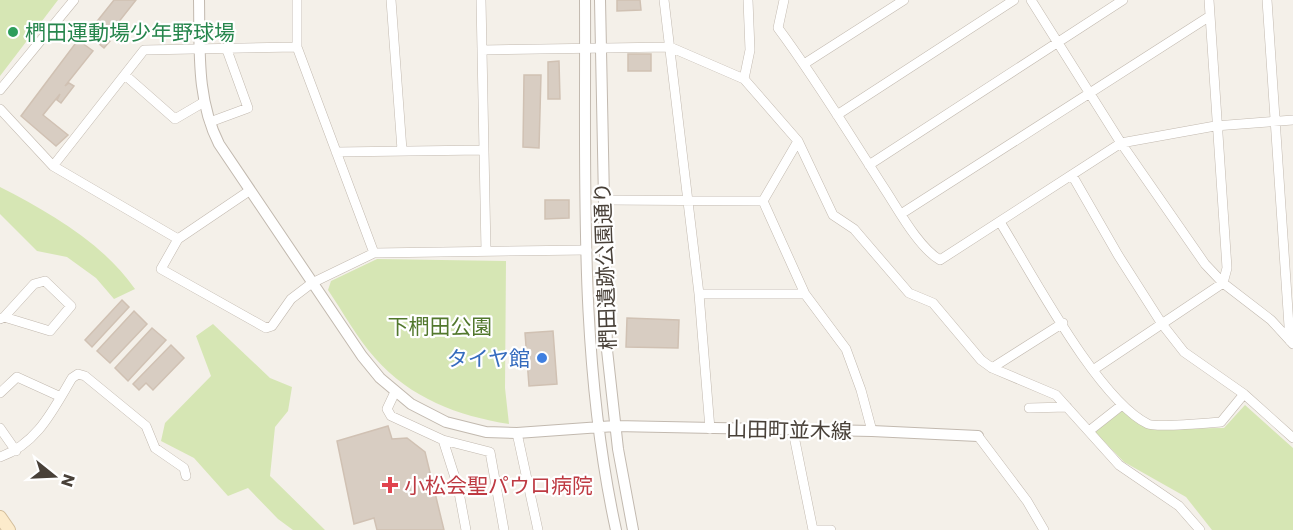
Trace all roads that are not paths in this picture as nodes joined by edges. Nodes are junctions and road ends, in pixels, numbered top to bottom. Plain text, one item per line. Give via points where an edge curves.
1 (74, 0) edge
2 (200, 0) edge
3 (297, 0) edge
4 (391, 0) edge
5 (481, 0) edge
6 (585, 0) edge
7 (600, 0) edge
8 (664, 0) edge
9 (747, 0) edge
10 (793, 0) edge
11 (904, 0) edge
12 (1014, 0) edge
13 (1031, 0) edge
14 (1123, 0) edge
15 (1209, 0) edge
16 (1267, 0) edge
17 (784, 3) edge
18 (1210, 15) junction
19 (1058, 42) junction
20 (297, 47) junction
21 (600, 47) junction
22 (670, 47) junction
23 (585, 48) junction
24 (200, 50) junction
25 (227, 50) junction
26 (482, 50) junction
27 (804, 64) junction
28 (125, 75) junction
29 (744, 79) junction
30 (0, 90) edge
31 (1090, 93) junction
32 (204, 102) junction
33 (0, 109) edge
34 (837, 115) junction
35 (1293, 120) edge
36 (210, 122) junction
37 (1275, 122) junction
38 (1215, 126) junction
39 (798, 141) junction
40 (1121, 143) junction
41 (402, 150) junction
42 (483, 150) junction
43 (336, 152) junction
44 (869, 165) junction
45 (53, 166) junction
46 (1072, 175) junction
47 (249, 191) junction
48 (603, 200) junction
49 (686, 200) junction
50 (763, 201) junction
51 (901, 214) junction
52 (1000, 222) junction
53 (178, 239) junction
54 (587, 250) junction
55 (486, 251) junction
56 (374, 253) junction
57 (312, 283) junction
58 (1223, 283) junction
59 (699, 294) junction
60 (806, 294) junction
61 (2, 318) edge
62 (1063, 323) junction
63 (1162, 324) junction
64 (1292, 343) edge
65 (992, 368) junction
66 (1093, 370) junction
67 (395, 392) junction
68 (0, 393) edge
69 (1244, 394) junction
70 (61, 397) junction
71 (1122, 405) junction
72 (1067, 407) junction
73 (1029, 408) dead end
74 (615, 426) junction
75 (599, 427) junction
76 (0, 428) edge
77 (710, 429) junction
78 (793, 431) junction
79 (872, 431) junction
80 (1089, 431) junction
81 (517, 433) junction
82 (978, 436) joint
83 (1293, 438) edge
84 (443, 440) junction
85 (16, 451) junction
86 (0, 457) edge
87 (186, 476) dead end
88 (0, 517) edge
89 (9, 530) edge
90 (466, 530) edge
91 (504, 530) edge
92 (538, 530) edge
93 (616, 530) edge
94 (633, 530) edge
95 (813, 530) edge
96 (831, 530) edge
97 (1044, 530) edge
98 (1200, 530) edge

1 - 30 street
2 - 24 street, 山田町並木線
3 - 20 street
4 - 41 street
5 - 26 street
6 - 23 street, 椚田遺跡公園通り
7 - 21 street, 椚田遺跡公園通り
8 - 22 street
9 - 29 street via 750,50
10 - 17 street
11 - 27 street
12 - 34 street
13 - 19 street
14 - 19 street
15 - 18 street
16 - 37 street
17 - 27 street via 778,28
18 - 31 street
18 - 38 street
19 - 31 street
19 - 44 street
20 - 25 street
20 - 43 street
21 - 22 street
21 - 23 street
21 - 48 street, 椚田遺跡公園通り
22 - 29 street
22 - 49 street
23 - 26 street
23 - 54 street, 椚田遺跡公園通り
24 - 25 street
24 - 28 street via 144,50
24 - 32 street, 山田町並木線
25 - 36 street via 248,108
26 - 42 street
27 - 34 street
28 - 32 street via 175,120
28 - 45 street
29 - 39 street
31 - 40 street
31 - 51 street
32 - 36 street, 山田町並木線
33 - 45 street
34 - 44 street
35 - 37 street
36 - 47 street, 山田町並木線
37 - 38 street
37 - 64 street
38 - 40 street
38 - 58 street via 1227,268
39 - 50 street
39 - 65 street via 833,215 854,229 909,293 933,303
40 - 46 street
40 - 58 street via 1205,264
41 - 42 street
41 - 43 street
42 - 55 street
43 - 56 street
44 - 51 street
45 - 53 street
46 - 52 street
46 - 63 street
47 - 53 street
47 - 57 street, 山田町並木線
48 - 49 street
48 - 74 street, 椚田遺跡公園通り via 607,350
49 - 50 street
49 - 59 street
50 - 60 street
51 - 52 street via 940,260
52 - 62 street
53 - 57 street via 161,269 261,328 272,326 291,298
54 - 55 street
54 - 75 street, 椚田遺跡公園通り
55 - 56 street
56 - 57 street
57 - 67 street, 山田町並木線 via 362,356
58 - 63 street
58 - 64 street via 1271,320
59 - 60 street
59 - 77 street
60 - 79 street via 846,349
61 - 61 street via 34,284 45,281 71,306 50,331
62 - 65 street
62 - 66 street
63 - 66 street
63 - 69 street via 1184,352
65 - 72 street via 1056,395
66 - 71 street
67 - 81 street, 山田町並木線 via 428,414 456,425 486,432
67 - 84 street via 387,408 391,416
68 - 70 street via 16,378
69 - 71 street via 1221,422 1150,425
69 - 83 street
70 - 85 street via 42,427
70 - 87 street via 72,378 78,374 85,376 146,426 155,448 184,468
71 - 80 street
72 - 73 street
72 - 80 street
74 - 75 street, 山田町並木線
74 - 77 street, 山田町並木線
74 - 94 street, 椚田遺跡公園通り
75 - 81 street, 山田町並木線
75 - 93 street, 椚田遺跡公園通り
76 - 85 street
77 - 78 street, 山田町並木線
78 - 79 street, 山田町並木線
78 - 95 street
79 - 82 street, 山田町並木線
80 - 98 street via 1119,465 1179,506
81 - 92 street
82 - 97 street via 1028,501
84 - 90 street
84 - 91 street via 490,452
85 - 86 street
88 - 89 main road
95 - 96 street

